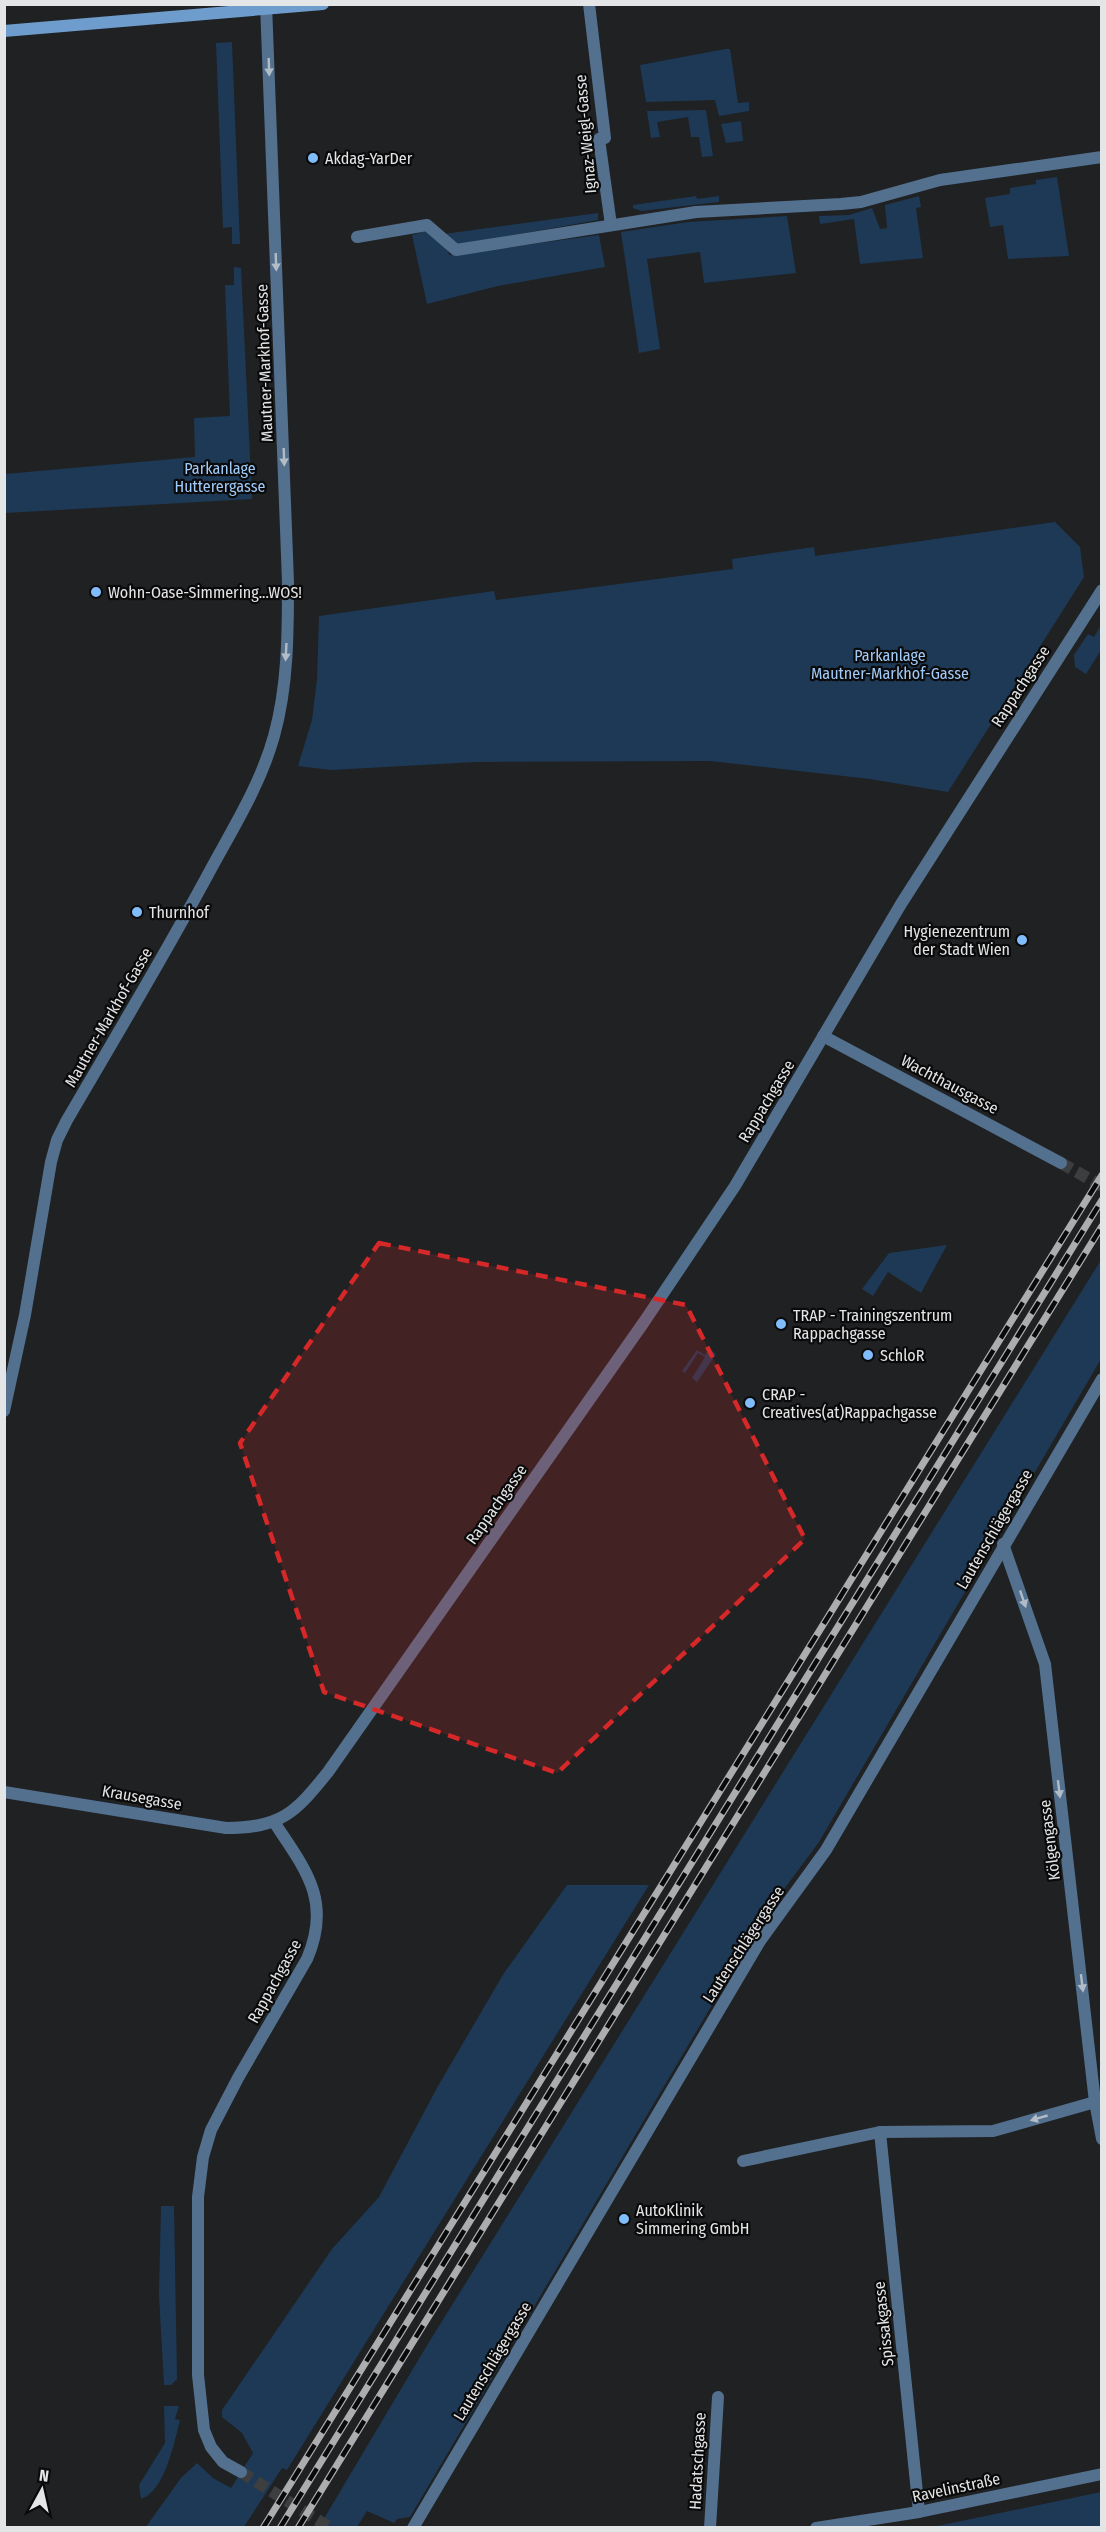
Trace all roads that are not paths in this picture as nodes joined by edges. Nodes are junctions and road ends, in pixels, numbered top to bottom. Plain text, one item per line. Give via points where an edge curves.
1 (323, 4) edge
2 (589, 4) edge
3 (267, 7) edge
4 (4, 31) edge
5 (1101, 157) edge
6 (611, 225) junction
7 (357, 237) dead end
8 (1101, 590) edge
9 (823, 1036) junction
10 (1061, 1163) tunnel mouth
11 (1101, 1379) edge
12 (4, 1411) edge
13 (1004, 1544) junction
14 (4, 1791) edge
15 (274, 1822) junction
16 (1095, 2102) junction
17 (880, 2132) junction
18 (1101, 2139) edge
19 (743, 2161) dead end
20 (718, 2397) dead end
21 (241, 2472) tunnel mouth
22 (1101, 2474) edge
23 (919, 2512) junction
24 (413, 2528) edge
25 (710, 2528) edge
26 (816, 2528) edge

1 - 3 street
2 - 6 street, Ignaz-Weigl-Gasse via 605,138 599,139
3 - 4 street
3 -> 12 street, Mautner-Markhof-Gasse via 288,582 281,705 274,736 246,804 57,1140
5 - 6 street via 940,180 841,204 696,212
6 - 7 street via 456,250 427,225
8 - 9 street, Rappachgasse via 907,895
9 - 10 street, Wachthausgasse
9 - 15 street, Rappachgasse via 735,1186 554,1451 328,1772 292,1812
11 - 13 street, Lautenschlägergasse
13 -> 16 street, Kölgengasse via 1045,1664
13 - 24 street, Lautenschlägergasse via 826,1850 760,1941
14 - 15 street, Krausegasse via 226,1828
15 - 21 street, Rappachgasse via 296,1854 315,1893 319,1914 315,1940 212,2130 203,2157 198,2197 198,2375 204,2430 223,2462
16 -> 17 street via 993,2131
16 - 18 street, Kölgengasse
17 - 19 street
17 - 23 street, Spissakgasse
20 - 25 street, Hadatschgasse
22 - 23 street, Ravelinstraße
23 - 26 street, Ravelinstraße

